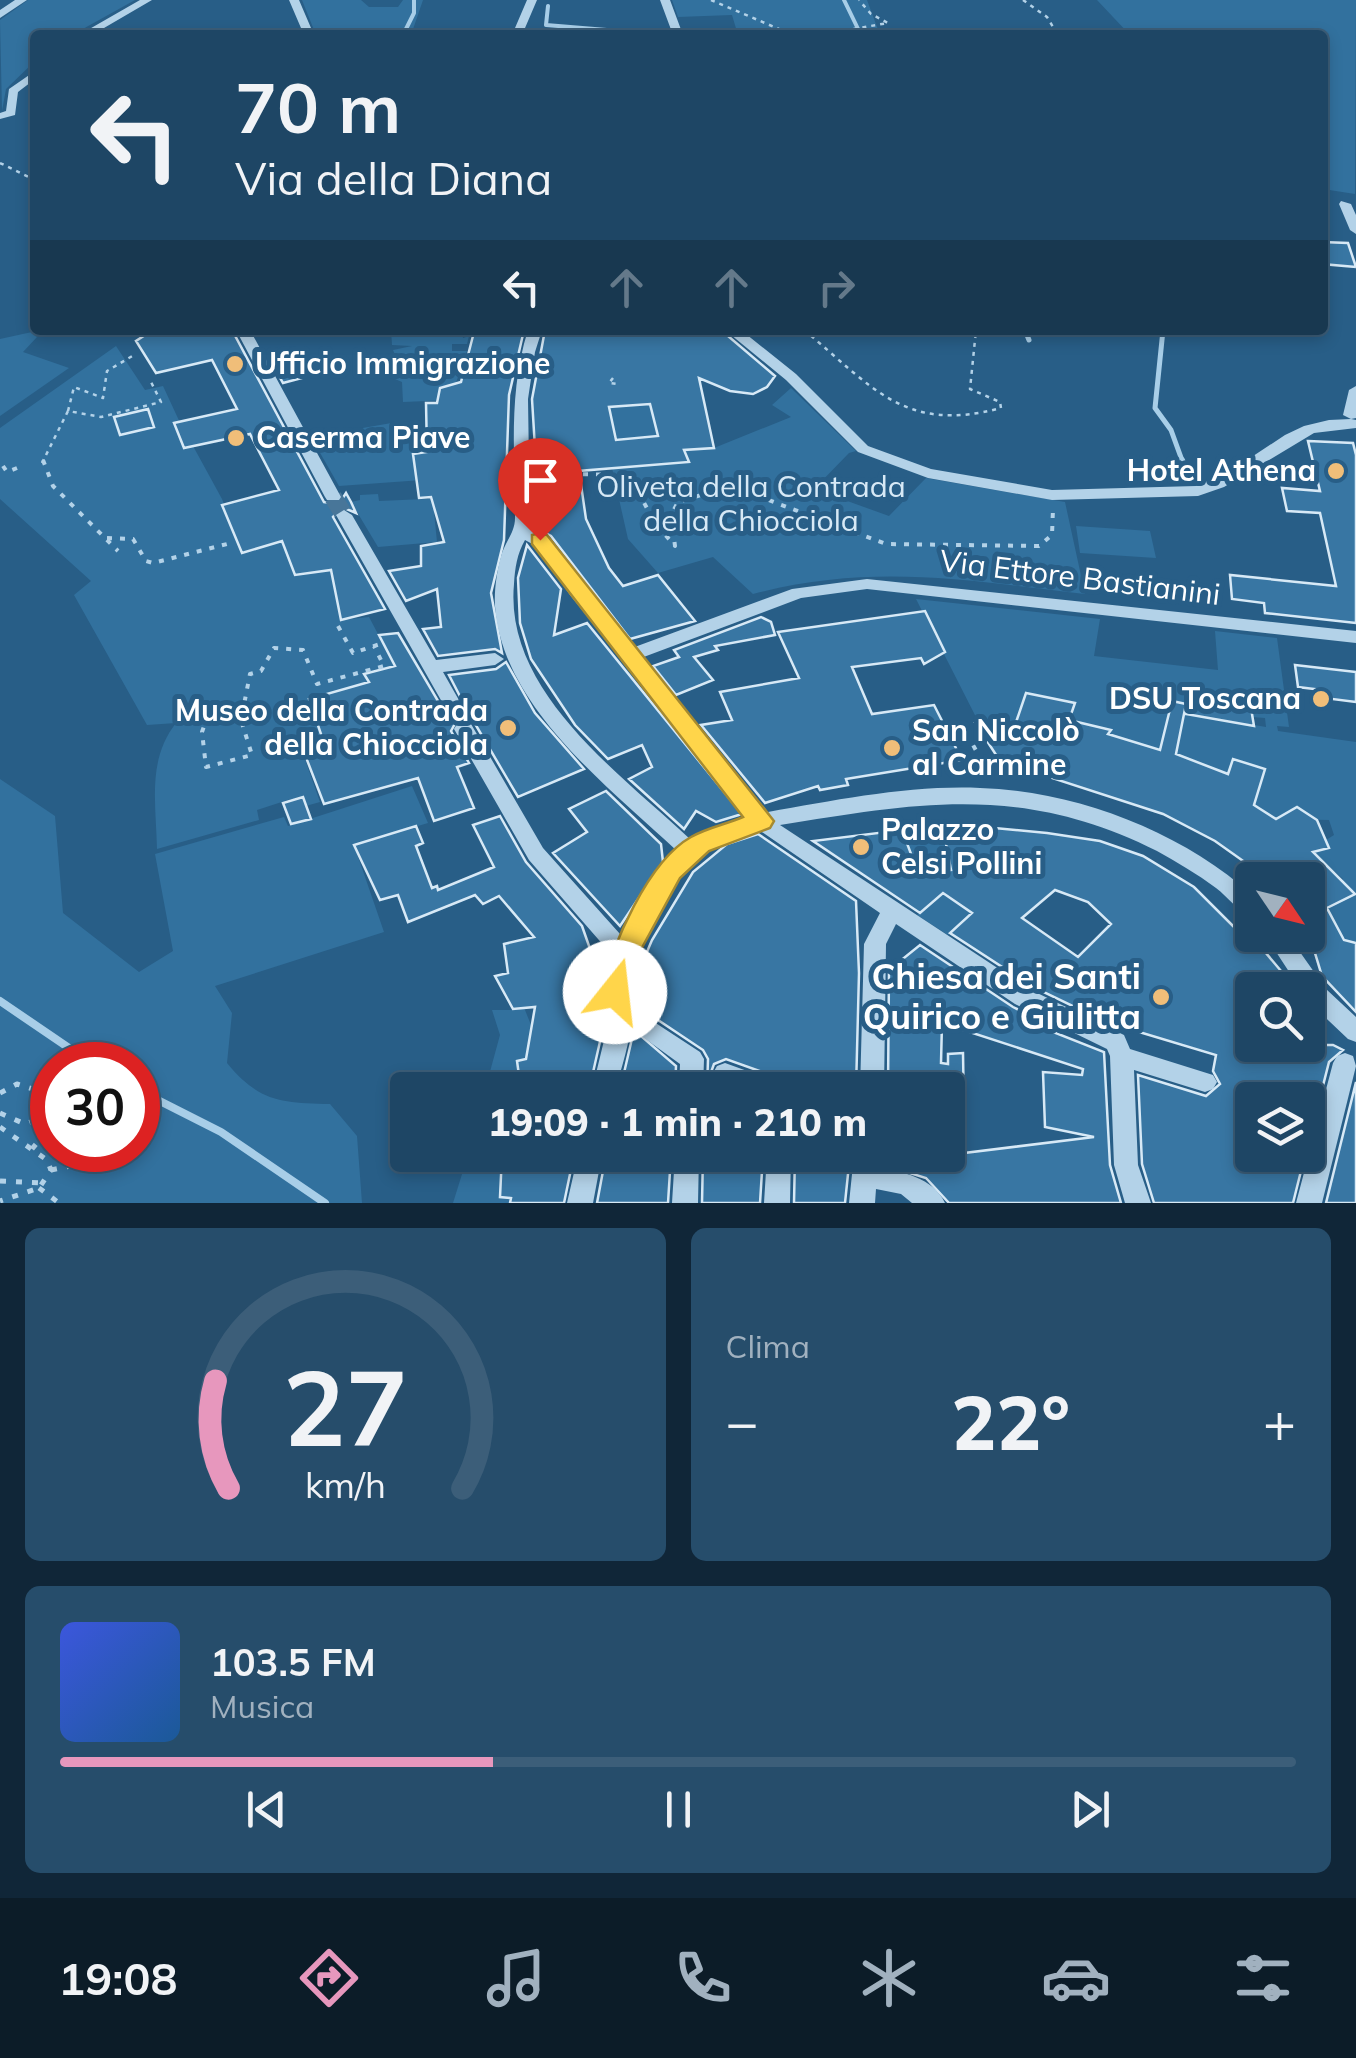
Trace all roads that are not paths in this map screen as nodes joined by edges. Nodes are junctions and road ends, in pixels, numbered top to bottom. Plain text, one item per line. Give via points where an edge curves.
1 (22, 0) edge
2 (147, 0) edge
3 (294, 0) edge
4 (532, 0) edge
5 (665, 0) edge
6 (0, 15) edge
7 (93, 30) edge
8 (307, 30) edge
9 (520, 30) edge
10 (676, 30) edge
11 (30, 78) edge
12 (0, 116) edge
13 (1345, 204) dead end
14 (1356, 230) edge
15 (247, 335) edge
16 (535, 335) edge
17 (738, 335) edge
18 (1353, 413) edge
19 (334, 497) tunnel mouth
20 (344, 515) tunnel mouth
21 (524, 532) junction
22 (1356, 637) edge
23 (629, 656) junction
24 (496, 659) dead end
25 (433, 667) junction
26 (761, 821) junction
27 (690, 851) junction
28 (1235, 893) edge
29 (891, 913) junction
30 (1288, 952) edge
31 (624, 954) junction
32 (620, 1013) junction
33 (1352, 1048) edge
34 (1122, 1056) junction
35 (608, 1072) edge
36 (691, 1072) edge
37 (872, 1072) edge
38 (1205, 1082) dead end
39 (586, 1172) edge
40 (686, 1172) edge
41 (779, 1172) edge
42 (865, 1172) edge
43 (880, 1172) edge
44 (580, 1203) edge
45 (685, 1203) edge
46 (777, 1203) edge
47 (862, 1203) edge
48 (932, 1203) edge
49 (1138, 1203) edge
50 (1309, 1203) edge

1 - 6 street
2 - 7 street
3 - 8 street
4 - 9 street
5 - 10 street
11 - 12 street via 13,91 11,113
13 - 14 street
15 - 19 street
16 - 21 street via 523,403
17 - 18 street via 866,451 931,474 1052,495 1198,491 1302,430
20 - 25 street
21 - 23 street via 542,542
21 - 27 street via 511,550 504,596 514,656 557,720
22 - 23 street, Via Ettore Bastianini via 854,584 788,596
23 - 26 street
24 - 25 street
25 - 31 street via 536,854
26 - 27 street
26 - 28 street via 910,799 1011,798 1148,840
26 - 29 street
27 - 31 street via 663,881
29 - 34 street via 1023,997 1112,1038
29 - 37 street via 875,944
30 - 33 street
31 - 32 street via 616,983
32 - 35 street
32 - 36 street via 692,1060
33 - 50 street
34 - 38 street
34 - 49 street via 1125,1154
39 - 44 street
40 - 45 street
41 - 46 street
42 - 47 street
43 - 48 street

